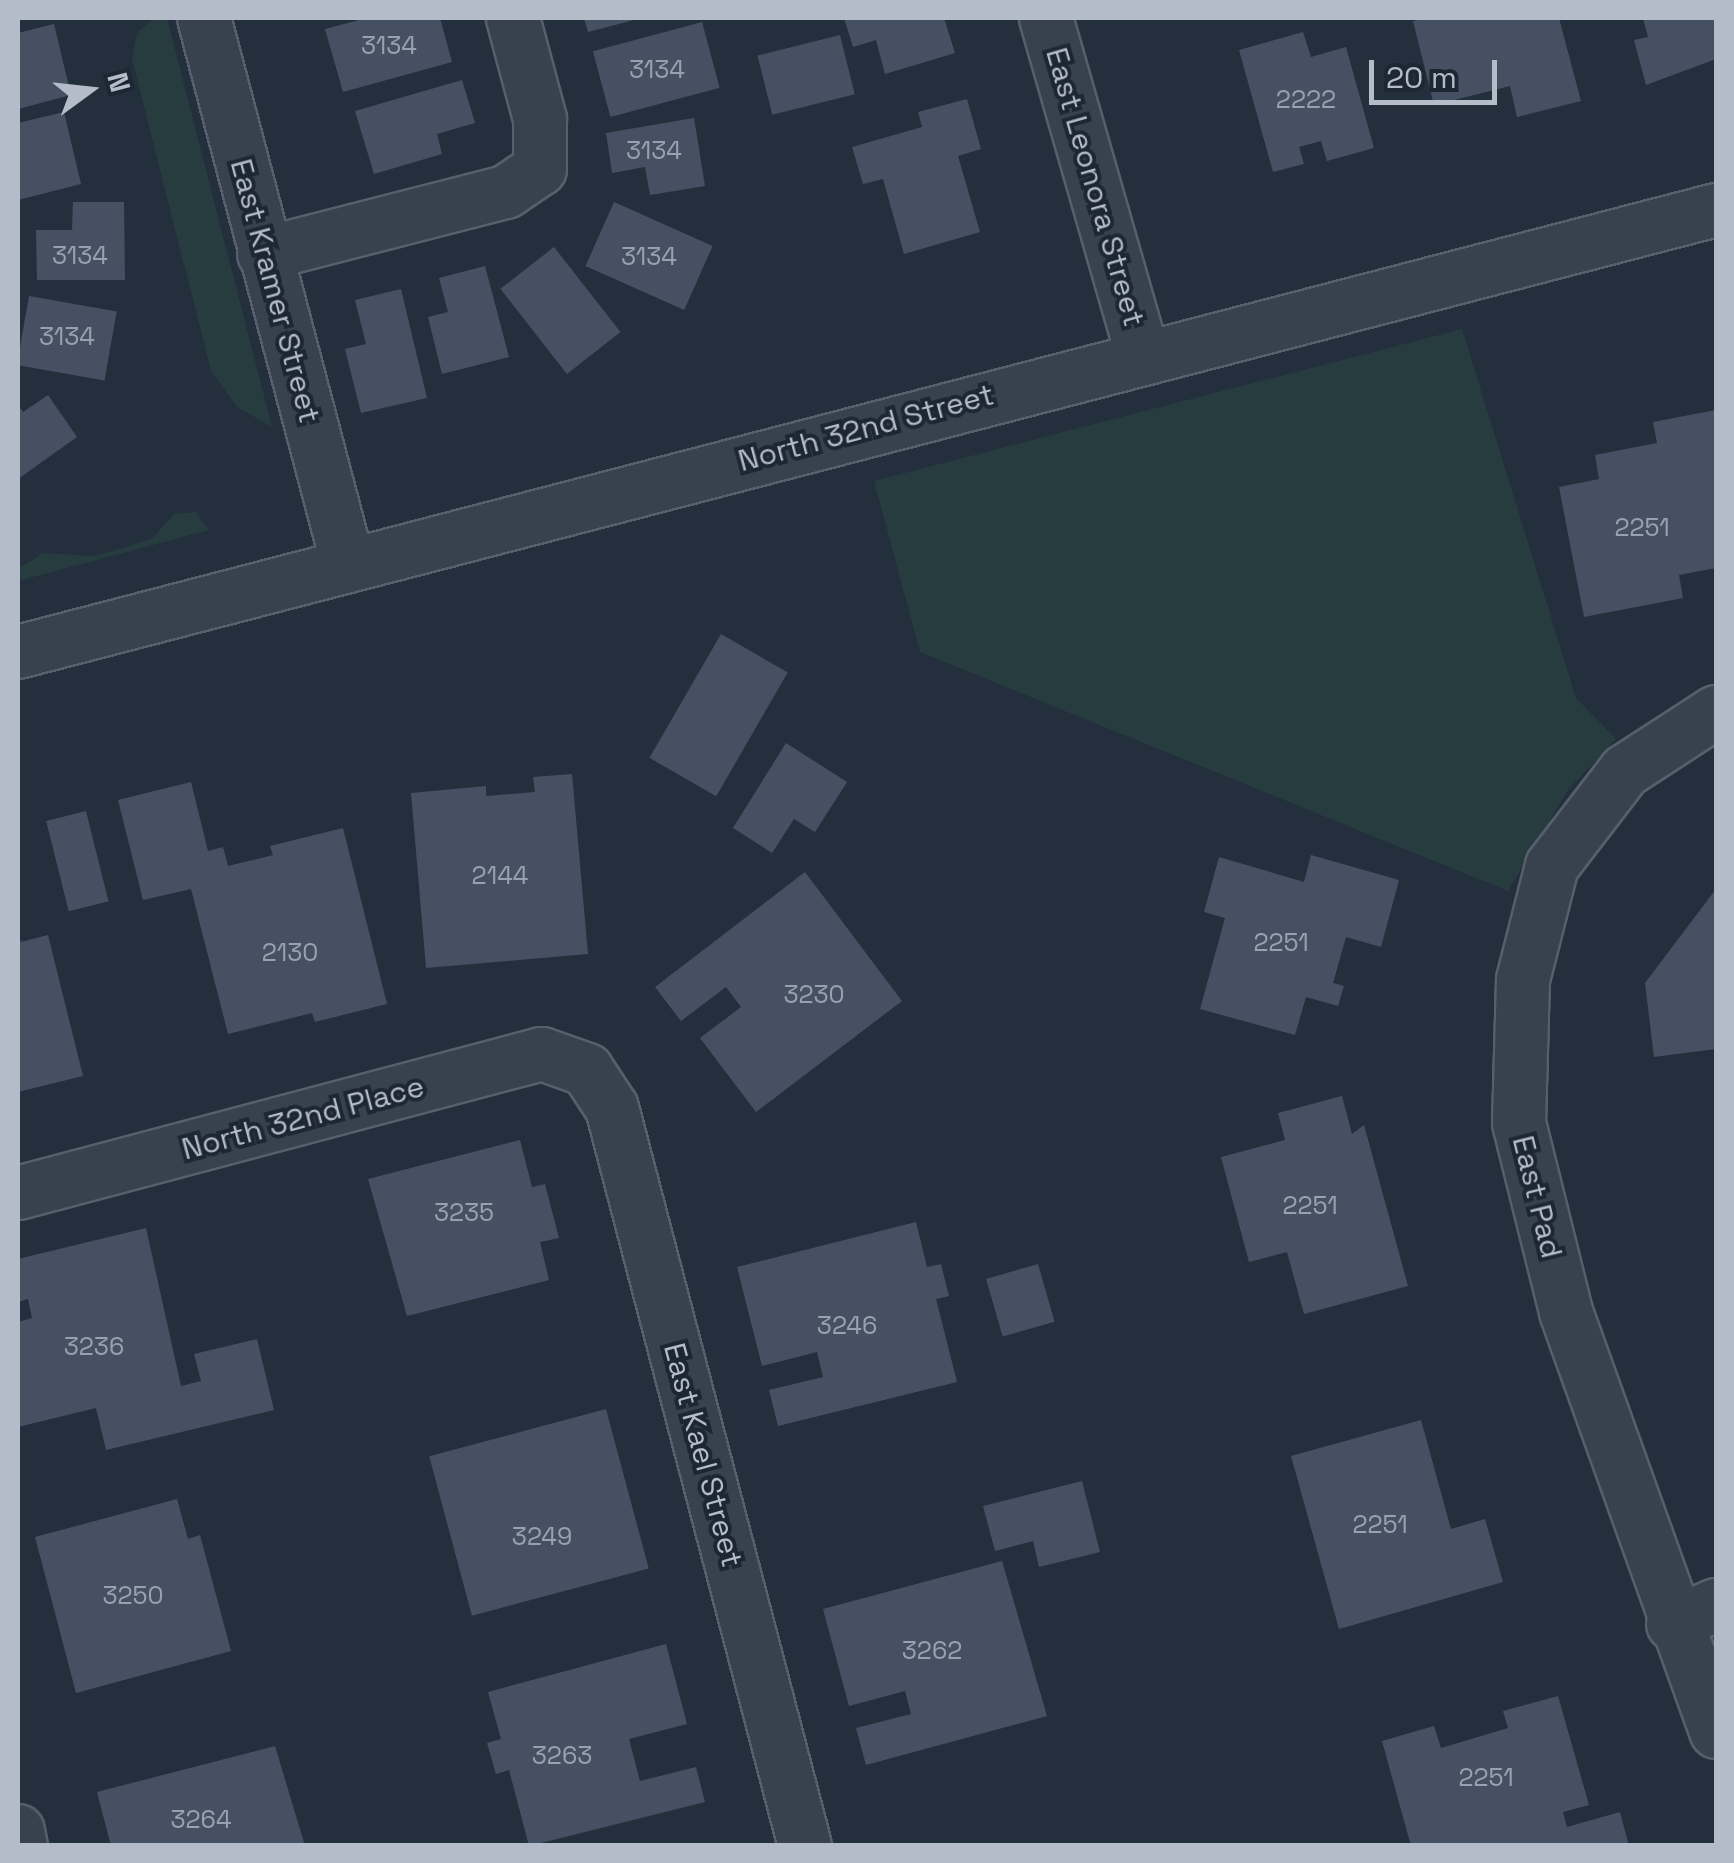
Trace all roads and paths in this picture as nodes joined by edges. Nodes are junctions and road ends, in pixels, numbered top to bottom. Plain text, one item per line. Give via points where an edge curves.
1 (204, 18) edge
2 (513, 18) edge
3 (1046, 18) edge
4 (1716, 210) edge
5 (264, 254) junction
6 (1142, 357) junction
7 (348, 564) junction
8 (18, 652) edge
9 (1716, 712) edge
10 (587, 1070) joint
11 (18, 1193) edge
12 (1695, 1614) edge
13 (1716, 1732) edge
14 (18, 1831) edge
15 (21, 1846) edge
16 (806, 1846) edge

1 - 5 street, East Kramer Street
2 - 5 street via 540,119 540,169 506,192
3 - 6 street, East Leonora Street
4 - 6 street, North 32nd Street
5 - 7 street, East Kramer Street
6 - 7 street, North 32nd Street
7 - 8 street, North 32nd Street
9 - 12 street, East Pad via 1625,771 1552,866 1523,980 1519,1122 1566,1312
10 - 11 street, North 32nd Place via 542,1054
10 - 16 street, East Kael Street via 612,1108
12 - 13 street, East Pad
14 - 15 street

